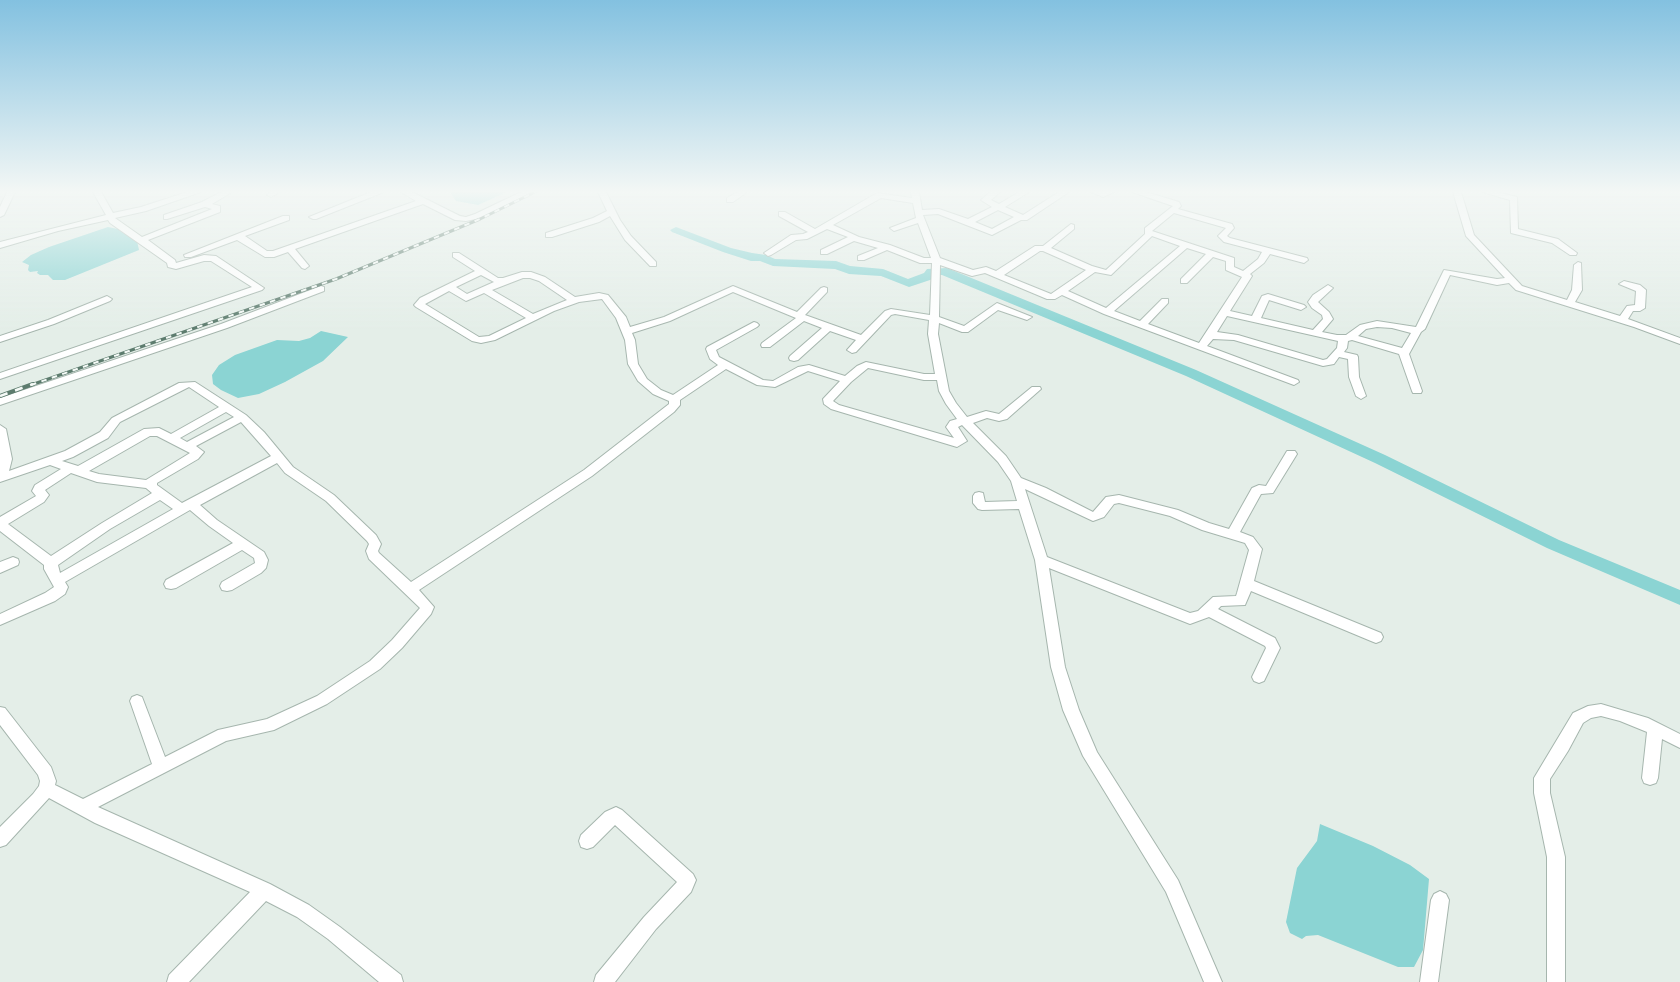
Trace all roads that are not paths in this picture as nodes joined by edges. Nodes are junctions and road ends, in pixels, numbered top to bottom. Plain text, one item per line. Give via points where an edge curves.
1 (25, 238) edge
2 (138, 238) edge
3 (146, 238) edge
4 (232, 238) edge
5 (241, 238) edge
6 (321, 238) edge
7 (628, 238) edge
8 (793, 238) edge
9 (854, 238) joint
10 (927, 238) edge
11 (1058, 238) edge
12 (1144, 238) edge
13 (1164, 238) edge
14 (1224, 238) edge
15 (1471, 238) edge
16 (1542, 238) edge
17 (141, 240) junction
18 (0, 245) edge
19 (1186, 245) junction
20 (884, 247) junction
21 (290, 249) junction
22 (1045, 249) junction
23 (1268, 250) junction
24 (824, 252) dead end
25 (768, 253) dead end
26 (1212, 253) junction
27 (1573, 253) dead end
28 (456, 255) dead end
29 (861, 258) dead end
30 (936, 260) junction
31 (1304, 260) dead end
32 (172, 262) junction
33 (653, 264) dead end
34 (1578, 265) dead end
35 (305, 266) dead end
36 (1092, 269) junction
37 (482, 271) junction
38 (1245, 274) junction
39 (997, 275) junction
40 (1510, 280) junction
41 (504, 281) junction
42 (1184, 281) dead end
43 (1624, 284) dead end
44 (449, 287) junction
45 (1328, 288) dead end
46 (321, 289) dead end
47 (486, 290) junction
48 (824, 290) dead end
49 (1062, 292) junction
50 (107, 299) dead end
51 (576, 300) junction
52 (1165, 301) dead end
53 (1569, 304) junction
54 (1301, 307) dead end
55 (1108, 312) junction
56 (1224, 313) junction
57 (800, 317) junction
58 (1027, 317) dead end
59 (533, 318) junction
60 (933, 318) junction
61 (1256, 319) junction
62 (1622, 320) junction
63 (1142, 324) junction
64 (754, 325) dead end
65 (828, 327) junction
66 (1417, 330) junction
67 (628, 331) junction
68 (1316, 332) junction
69 (1210, 336) junction
70 (1348, 338) junction
71 (0, 339) edge
72 (862, 340) junction
73 (1680, 341) edge
74 (766, 345) dead end
75 (1201, 348) junction
76 (852, 350) dead end
77 (1404, 353) junction
78 (1337, 354) junction
79 (794, 358) dead end
80 (724, 365) junction
81 (0, 376) edge
82 (940, 376) junction
83 (847, 380) junction
84 (1294, 382) dead end
85 (1036, 389) dead end
86 (1417, 391) dead end
87 (1361, 396) dead end
88 (674, 399) junction
89 (0, 402) edge
90 (227, 407) junction
91 (242, 417) junction
92 (964, 420) junction
93 (0, 429) edge
94 (172, 438) junction
95 (188, 446) junction
96 (1291, 454) dead end
97 (278, 457) junction
98 (52, 461) junction
99 (74, 469) junction
100 (0, 477) edge
101 (1017, 481) junction
102 (150, 484) junction
103 (160, 494) junction
104 (979, 496) dead end
105 (1024, 505) junction
106 (187, 506) junction
107 (0, 523) edge
108 (1233, 534) junction
109 (242, 544) junction
110 (1040, 560) junction
111 (12, 562) dead end
112 (51, 563) junction
113 (0, 568) edge
114 (58, 580) junction
115 (171, 584) dead end
116 (1247, 584) junction
117 (227, 586) dead end
118 (410, 588) junction
119 (1207, 610) junction
120 (0, 620) edge
121 (1376, 638) dead end
122 (1259, 677) dead end
123 (138, 702) dead end
124 (0, 713) edge
125 (1655, 728) junction
126 (1680, 741) edge
127 (161, 768) junction
128 (1650, 778) dead end
129 (47, 789) junction
130 (82, 807) junction
131 (0, 839) edge
132 (588, 842) dead end
133 (264, 890) junction
134 (1440, 900) dead end
135 (176, 982) edge
136 (394, 982) edge
137 (603, 982) edge
138 (1213, 982) edge
139 (1429, 982) edge
140 (1556, 982) edge

1 - 18 street
2 - 17 street
3 - 17 street
4 - 32 street
5 - 21 street via 265,254
6 - 21 street
7 - 33 street
8 - 25 street
9 - 20 street
9 - 24 street
10 - 30 street
11 - 22 street
12 - 36 street via 1108,273
13 - 19 street
14 - 23 street
15 - 40 street via 1496,261
16 - 27 street via 1555,241
17 - 32 street
19 - 26 street
19 - 55 street
20 - 29 street
20 - 30 street via 923,261
21 - 35 street
22 - 36 street
22 - 39 street via 1034,249
23 - 31 street
23 - 38 street via 1261,261
26 - 38 street via 1230,259 1232,262 1229,268
26 - 42 street
28 - 37 street
30 - 39 street via 972,273 984,270
30 - 60 street
32 - 81 street via 171,265 176,266 198,259 213,258 259,288
34 - 53 street via 1577,290
36 - 49 street via 1092,272
37 - 41 street via 496,280
37 - 44 street
38 - 56 street via 1247,276
39 - 49 street via 1050,297
40 - 53 street via 1528,292
40 - 66 street via 1497,282 1447,272 1422,328
41 - 47 street
41 - 51 street via 522,275 534,276 556,287 570,299
43 - 62 street via 1641,290 1640,308 1630,308
44 - 47 street via 466,298
44 - 59 street via 423,300 419,305 476,339 492,338
45 - 68 street via 1313,302 1328,319
46 - 89 street
47 - 59 street via 502,302
48 - 57 street
49 - 55 street
50 - 71 street
51 - 59 street
51 - 67 street via 605,297 621,317
52 - 63 street
53 - 62 street
54 - 61 street via 1268,297 1265,298
55 - 63 street
56 - 61 street
56 - 69 street
57 - 65 street
57 - 67 street via 733,289 667,319
57 - 74 street
58 - 60 street via 997,306 965,330
60 - 72 street via 891,312
60 - 82 street
61 - 68 street
62 - 73 street
63 - 75 street
64 - 80 street via 711,348 716,360
65 - 72 street
65 - 79 street
66 - 70 street via 1377,324 1363,327
66 - 77 street
67 - 88 street via 633,364 643,381 657,392
68 - 70 street
69 - 75 street
69 - 78 street via 1235,337 1318,363 1330,362
70 - 77 street
70 - 78 street
72 - 76 street
75 - 84 street
77 - 86 street
78 - 87 street via 1353,357 1354,378
80 - 83 street via 768,384 782,381 802,369 809,368
80 - 88 street
82 - 83 street via 924,377 866,365
82 - 92 street via 951,404
83 - 92 street via 828,399 830,404 954,443 959,443 960,440 952,426
85 - 92 street via 1003,417 986,414
88 - 118 street via 675,405 670,410 588,473
90 - 91 street
90 - 94 street
90 - 98 street via 191,384 183,385 116,420 109,430 95,440
91 - 95 street
91 - 97 street
92 - 101 street via 1002,459
93 - 100 street via 6,459
94 - 95 street
94 - 99 street via 158,432 143,434
95 - 102 street via 197,450 197,454 155,478
96 - 108 street via 1270,488 1267,491 1256,491
97 - 106 street
97 - 118 street via 290,470 330,498 372,538 374,556
98 - 99 street
98 - 100 street
99 - 102 street via 102,479
99 - 107 street via 39,488 38,491 44,495 40,499
101 - 105 street
101 - 108 street via 1093,517 1100,514 1110,500 1119,499 1174,513 1206,527
102 - 103 street
103 - 106 street
103 - 112 street
104 - 105 street via 979,503 982,506
105 - 110 street
106 - 109 street
106 - 114 street
107 - 112 street
108 - 116 street via 1248,540 1256,548
109 - 115 street
109 - 117 street via 259,555 261,565
110 - 119 street via 1181,617 1196,619
110 - 138 street via 1058,667 1071,710 1091,756 1172,886
111 - 113 street
112 - 114 street via 51,569
114 - 120 street via 61,587 56,594
116 - 119 street via 1240,601 1218,601
116 - 121 street
118 - 127 street via 426,605 427,610 375,665 322,700 278,722 232,732
119 - 122 street via 1264,638 1272,645
123 - 127 street
124 - 129 street via 45,772 48,780
125 - 126 street
125 - 128 street
125 - 140 street via 1601,710 1588,712 1578,718 1542,778 1542,793 1556,857
127 - 130 street
129 - 130 street
129 - 131 street
130 - 133 street via 101,818
132 - 137 street via 611,817 616,815 687,880 685,886 650,923
133 - 135 street
133 - 136 street via 304,911
134 - 139 street

